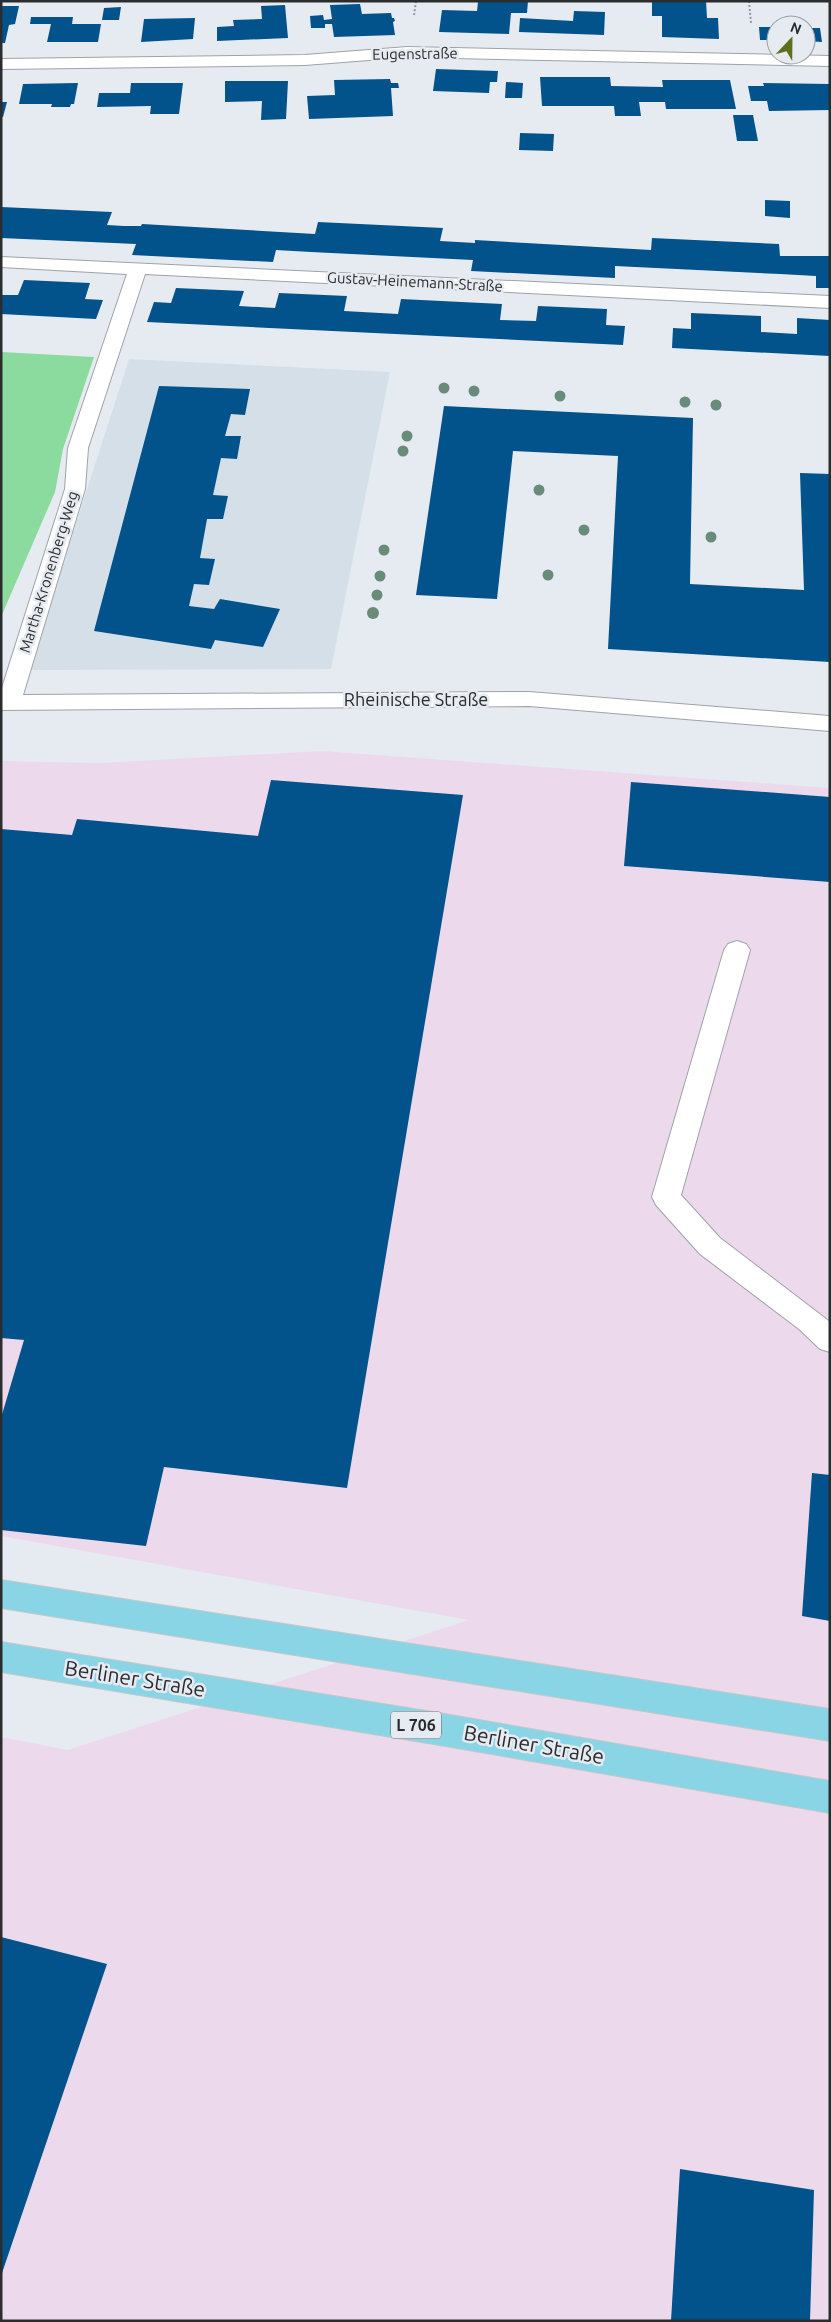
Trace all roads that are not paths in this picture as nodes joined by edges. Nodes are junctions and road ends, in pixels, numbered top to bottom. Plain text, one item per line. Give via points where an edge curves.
1 (830, 61) edge
2 (1, 64) edge
3 (1, 262) edge
4 (138, 269) junction
5 (830, 302) edge
6 (5, 703) edge
7 (830, 724) edge
8 (737, 950) dead end
9 (830, 1340) edge
10 (1, 1594) edge
11 (1, 1657) edge
12 (830, 1725) edge
13 (830, 1797) edge

1 - 2 street, Eugenstraße via 408,52 305,60
3 - 4 street, Gustav-Heinemann-Straße
4 - 5 street, Gustav-Heinemann-Straße
4 - 6 street, Martha-Kronenberg-Weg via 78,448 76,489
6 - 7 street, Rheinische Straße via 529,699
8 - 9 street via 666,1197 710,1246
10 - 12 main road
11 - 13 main road, Berliner Straße / L 706

